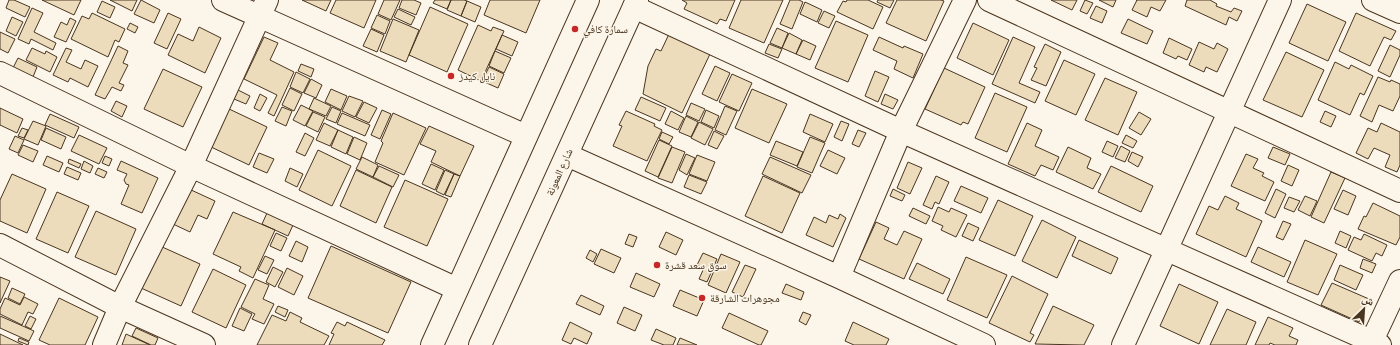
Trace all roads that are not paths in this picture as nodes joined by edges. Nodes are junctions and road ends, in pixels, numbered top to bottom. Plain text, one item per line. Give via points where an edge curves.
1 (223, 0) edge
2 (588, 0) edge
3 (965, 0) edge
4 (989, 0) edge
5 (1280, 0) edge
6 (1373, 0) edge
7 (636, 4) edge
8 (264, 8) edge
9 (1400, 12) edge
10 (0, 73) edge
11 (1229, 112) junction
12 (901, 131) junction
13 (526, 136) junction
14 (567, 155) junction
15 (191, 166) junction
16 (1400, 191) edge
17 (0, 245) edge
18 (1167, 249) junction
19 (839, 277) junction
20 (1400, 281) edge
21 (457, 289) junction
22 (120, 307) junction
23 (1374, 344) edge
24 (104, 345) edge
25 (204, 345) edge
26 (432, 345) edge
27 (480, 345) edge
28 (984, 345) edge
29 (1123, 345) edge

1 - 8 main road
2 - 13 main road
3 - 12 main road
4 - 11 main road
5 - 11 main road
6 - 9 main road
7 - 12 main road
7 - 14 main road, شارع المعونة
8 - 13 main road
8 - 15 main road
10 - 15 main road
11 - 16 main road
11 - 18 main road
12 - 18 main road
12 - 19 main road
13 - 21 main road
14 - 19 main road
14 - 27 main road, شارع المعونة
15 - 21 main road
15 - 22 main road
17 - 22 main road
18 - 23 main road
18 - 29 main road
19 - 28 main road
20 - 23 main road
21 - 26 main road
22 - 24 main road
22 - 25 main road

